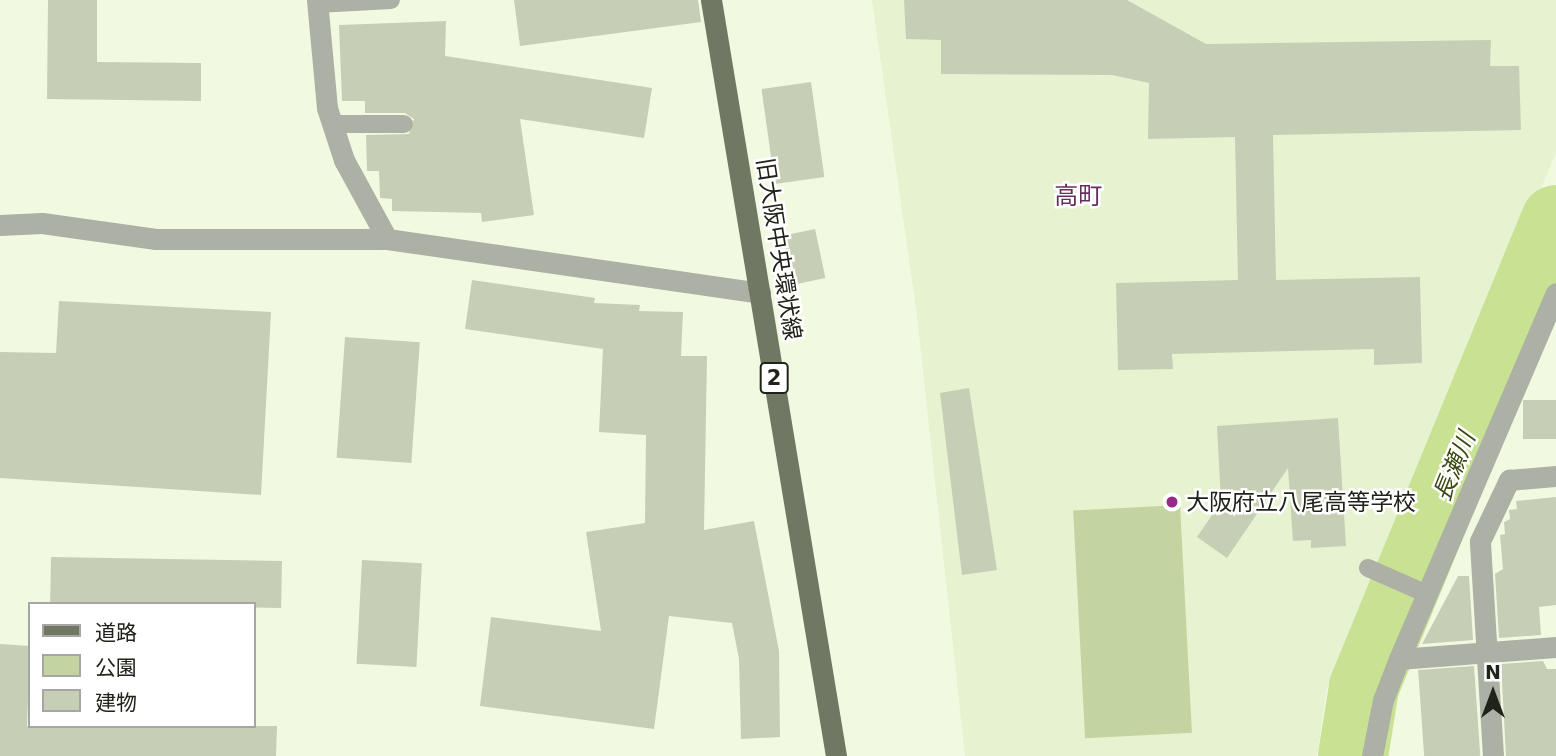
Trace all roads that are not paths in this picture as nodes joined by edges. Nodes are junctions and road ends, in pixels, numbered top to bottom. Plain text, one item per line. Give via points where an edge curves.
1 (391, 0) edge
2 (711, 0) edge
3 (317, 2) edge
4 (332, 124) junction
5 (404, 124) dead end
6 (0, 225) edge
7 (387, 239) junction
8 (760, 293) junction
9 (1555, 297) edge
10 (1556, 476) edge
11 (1368, 568) dead end
12 (1425, 593) junction
13 (1556, 647) edge
14 (1484, 653) junction
15 (1399, 659) junction
16 (836, 756) edge
17 (1372, 756) edge
18 (1493, 756) edge

1 - 3 lane
2 - 8 main road, 旧大阪中央環状線 / 2
3 - 4 street
4 - 5 lane
4 - 7 street via 344,160
6 - 7 street via 42,223 156,239
7 - 8 street
8 - 16 main road, 旧大阪中央環状線 / 2
9 - 12 street
10 - 14 street via 1509,480 1480,541
11 - 12 lane
12 - 15 street
13 - 14 street
14 - 15 street
14 - 18 street
15 - 17 street via 1383,700

